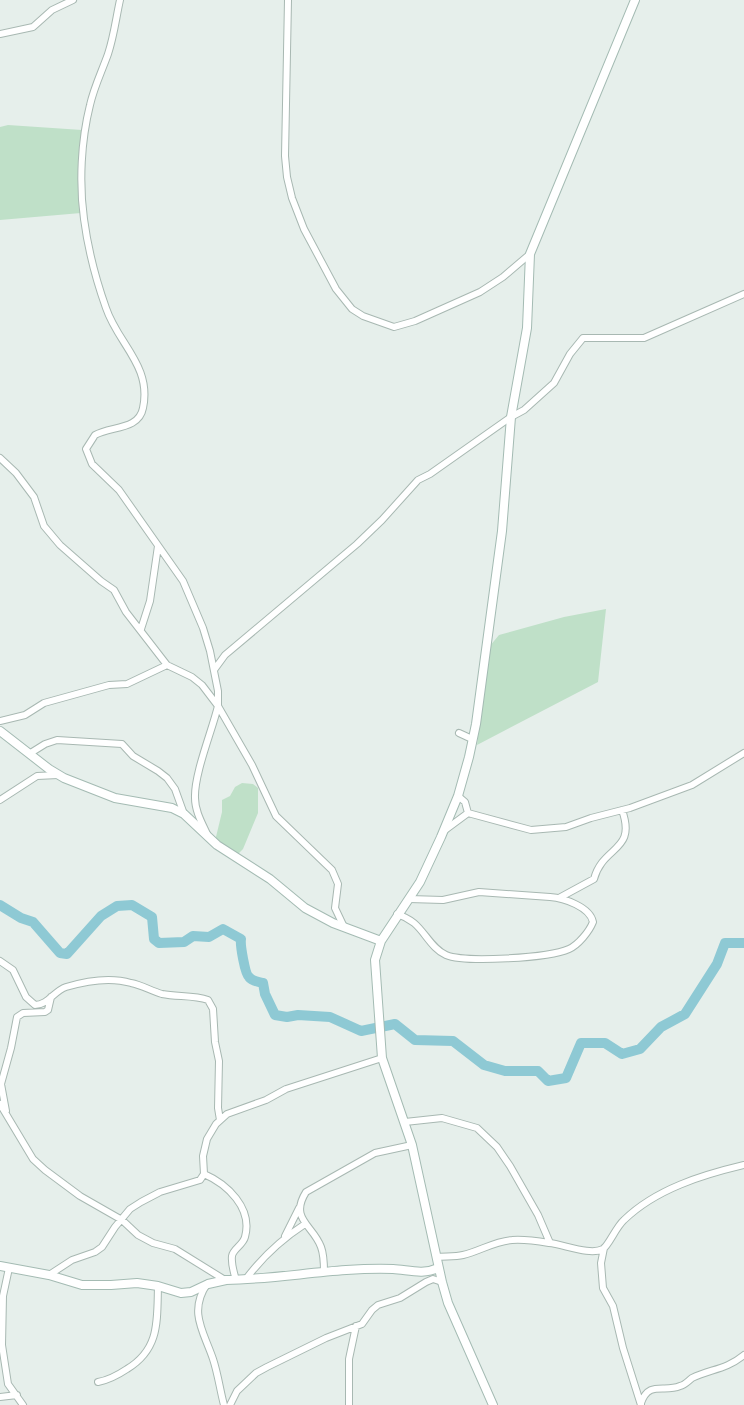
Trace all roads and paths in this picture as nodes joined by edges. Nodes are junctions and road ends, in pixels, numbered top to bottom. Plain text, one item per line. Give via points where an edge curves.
1 (73, 0) edge
2 (120, 0) edge
3 (288, 0) edge
4 (635, 0) edge
5 (0, 34) edge
6 (530, 254) junction
7 (744, 294) edge
8 (511, 417) junction
9 (0, 458) edge
10 (158, 546) junction
11 (141, 629) junction
12 (167, 665) junction
13 (214, 670) junction
14 (218, 706) junction
15 (0, 721) edge
16 (1, 731) edge
17 (459, 733) dead end
18 (472, 739) junction
19 (744, 753) edge
20 (29, 754) junction
21 (58, 775) junction
22 (458, 796) junction
23 (0, 800) edge
24 (622, 810) junction
25 (468, 813) junction
26 (184, 814) junction
27 (444, 831) junction
28 (208, 836) junction
29 (410, 898) junction
30 (559, 898) junction
31 (398, 914) junction
32 (345, 928) junction
33 (381, 941) junction
34 (0, 961) edge
35 (52, 997) junction
36 (382, 1058) junction
37 (0, 1104) edge
38 (6, 1112) junction
39 (220, 1120) junction
40 (405, 1122) junction
41 (412, 1145) junction
42 (744, 1165) edge
43 (204, 1174) junction
44 (299, 1207) junction
45 (122, 1220) junction
46 (305, 1224) junction
47 (284, 1238) junction
48 (550, 1243) junction
49 (604, 1248) junction
50 (436, 1257) junction
51 (4, 1267) edge
52 (438, 1269) junction
53 (324, 1272) junction
54 (49, 1275) junction
55 (246, 1279) junction
56 (226, 1280) junction
57 (236, 1280) junction
58 (442, 1282) junction
59 (208, 1284) junction
60 (158, 1286) junction
61 (356, 1326) junction
62 (1, 1335) edge
63 (744, 1355) edge
64 (98, 1382) dead end
65 (17, 1395) junction
66 (0, 1397) edge
67 (23, 1405) edge
68 (224, 1405) edge
69 (230, 1405) edge
70 (349, 1405) edge
71 (493, 1405) edge
72 (641, 1405) edge

1 - 5 street via 52,10 33,27
2 - 10 street via 86,124 84,216 106,308 144,377 145,393 143,410 135,422 97,433 86,449 92,464 119,490
3 - 6 street via 287,177 304,229 344,301 363,316 394,327 480,292
4 - 6 street
6 - 8 street via 527,328
7 - 8 street via 644,338 583,338 554,383
8 - 13 street via 418,480 370,532 225,655
8 - 18 street via 502,531
9 - 11 street via 34,497 44,526 60,545 114,591
10 - 11 street via 150,602
10 - 13 street via 183,581 203,627
11 - 12 street
12 - 14 street via 202,685
12 - 15 street via 127,684 109,685 44,703 26,715
13 - 14 street
14 - 28 street via 196,784 195,800
14 - 32 street via 276,816 332,870 338,884 334,908
16 - 20 street
17 - 18 street
18 - 22 street
19 - 24 street via 692,785
20 - 21 street
20 - 26 street via 57,740 122,744 167,778
21 - 23 street via 37,777
21 - 26 street via 115,798 172,808
22 - 25 street
22 - 27 street
24 - 25 street via 566,827 541,830
24 - 30 street via 628,826 622,844 597,868 594,879
25 - 27 street
26 - 28 street
27 - 29 street
28 - 32 street via 305,908
29 - 30 street via 443,900 479,892
29 - 31 street
30 - 31 street via 584,908 592,918 592,926 575,946 537,958 448,956 412,921
31 - 33 street
32 - 33 street
33 - 36 street via 375,960
34 - 35 street via 13,970 30,1002 40,1005
35 - 38 street via 48,1011 17,1017 1,1084
35 - 39 street via 63,988 114,980 163,994 208,1000 213,1010 219,1061
36 - 39 street via 286,1089
36 - 40 street
37 - 38 street
38 - 45 street via 33,1159 80,1196
39 - 43 street via 204,1148
40 - 41 street
40 - 48 street via 442,1118 477,1128 510,1166
41 - 44 street via 369,1155 309,1190
41 - 50 street
42 - 49 street via 702,1176 651,1199 615,1228
43 - 45 street via 200,1180 141,1202
43 - 57 street via 224,1184 245,1217 244,1239 232,1258
44 - 46 street
44 - 47 street
45 - 54 street via 102,1247
45 - 56 street via 138,1235 175,1249
46 - 47 street
46 - 53 street via 320,1245
47 - 55 street
48 - 49 street via 587,1251
48 - 50 street via 512,1240 462,1255
49 - 72 street via 603,1288 613,1306
50 - 52 street
51 - 54 street
51 - 62 street
52 - 53 street via 425,1273 386,1269
52 - 58 street
53 - 55 street
54 - 60 street via 82,1285
55 - 57 street
56 - 57 street
56 - 59 street
58 - 61 street via 426,1282 400,1298 378,1305
58 - 71 street
59 - 60 street via 187,1293
59 - 68 street via 200,1295 198,1316
60 - 64 street via 157,1320 149,1349 138,1362 113,1378
61 - 69 street via 256,1373 237,1391
61 - 70 street via 348,1359
62 - 65 street via 4,1369 8,1384
63 - 72 street via 680,1387 650,1391
65 - 66 street
65 - 67 street

